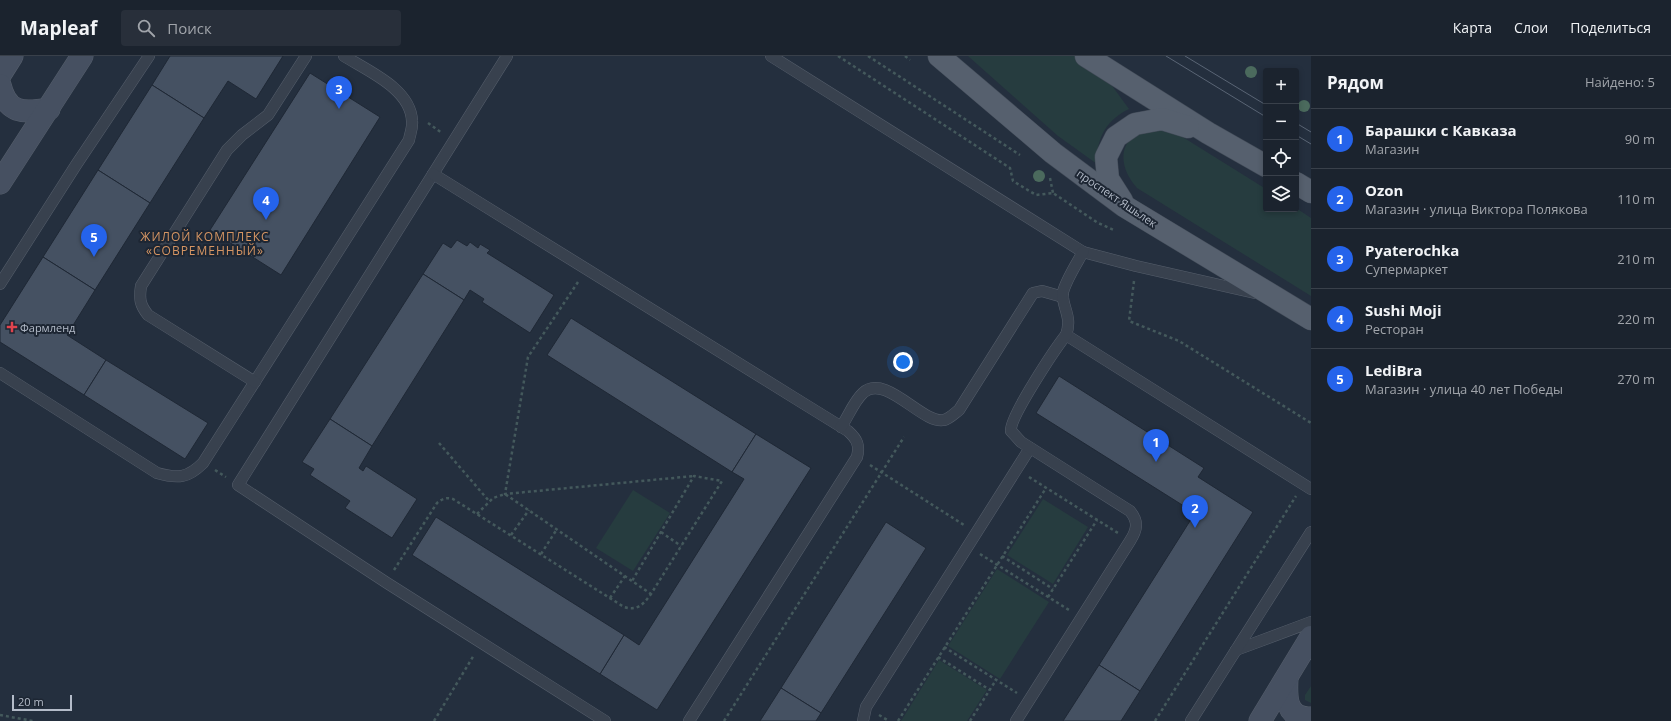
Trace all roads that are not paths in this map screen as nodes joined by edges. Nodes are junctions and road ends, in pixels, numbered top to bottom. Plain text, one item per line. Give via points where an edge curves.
1 (12, 56) edge
2 (82, 56) edge
3 (149, 56) edge
4 (306, 56) edge
5 (344, 56) edge
6 (506, 56) edge
7 (771, 56) edge
8 (939, 56) edge
9 (1086, 56) edge
10 (0, 75) edge
11 (0, 85) edge
12 (48, 109) junction
13 (1208, 133) junction
14 (1263, 164) edge
15 (433, 174) junction
16 (0, 183) edge
17 (1299, 185) edge
18 (1311, 192) edge
19 (1124, 206) junction
20 (1083, 252) junction
21 (0, 284) edge
22 (1063, 297) junction
23 (1275, 297) junction
24 (1311, 319) edge
25 (1066, 335) junction
26 (0, 373) edge
27 (255, 382) junction
28 (841, 427) junction
29 (1030, 448) junction
30 (1311, 489) edge
31 (1311, 532) edge
32 (1311, 622) edge
33 (1311, 637) edge
34 (1236, 650) junction
35 (1287, 678) junction
36 (1311, 718) edge
37 (606, 721) edge
38 (689, 721) edge
39 (863, 721) edge
40 (1016, 721) edge
41 (1191, 721) edge
42 (1260, 721) edge

1 - 10 street
2 - 12 street
3 - 21 lane
4 - 27 lane via 268,115 226,150 140,286 140,302 148,315
5 - 27 lane via 399,91 407,101 413,122 409,140
6 - 15 lane
7 - 20 lane
8 - 19 main road, проспект Яшьлек via 1052,153
9 - 13 main road
11 - 12 street via 3,98 15,109 29,112
12 - 16 street
13 - 14 main road
13 - 19 main road via 1162,119 1135,124 1116,137 1106,157 1108,179
15 - 28 lane
15 - 37 lane via 238,485 387,583
17 - 18 main road
19 - 23 main road, проспект Яшьлек
20 - 22 lane via 1063,291
20 - 23 lane
22 - 25 lane via 1069,326
22 - 28 lane via 1042,291 1033,293 959,410 949,417 943,420 933,418 893,394 871,388 862,393
23 - 24 main road, проспект Яшьлек
25 - 29 lane via 1011,423 1011,431 1016,438
25 - 30 lane
26 - 27 lane via 157,473 171,477 194,472 203,463
28 - 38 lane via 854,436 858,443 857,457
29 - 39 lane via 866,706
29 - 40 lane via 1130,511 1135,517 1137,527
31 - 34 lane
32 - 34 lane
33 - 35 street
34 - 41 lane
35 - 36 street via 1286,697 1291,710 1303,718
35 - 42 street

